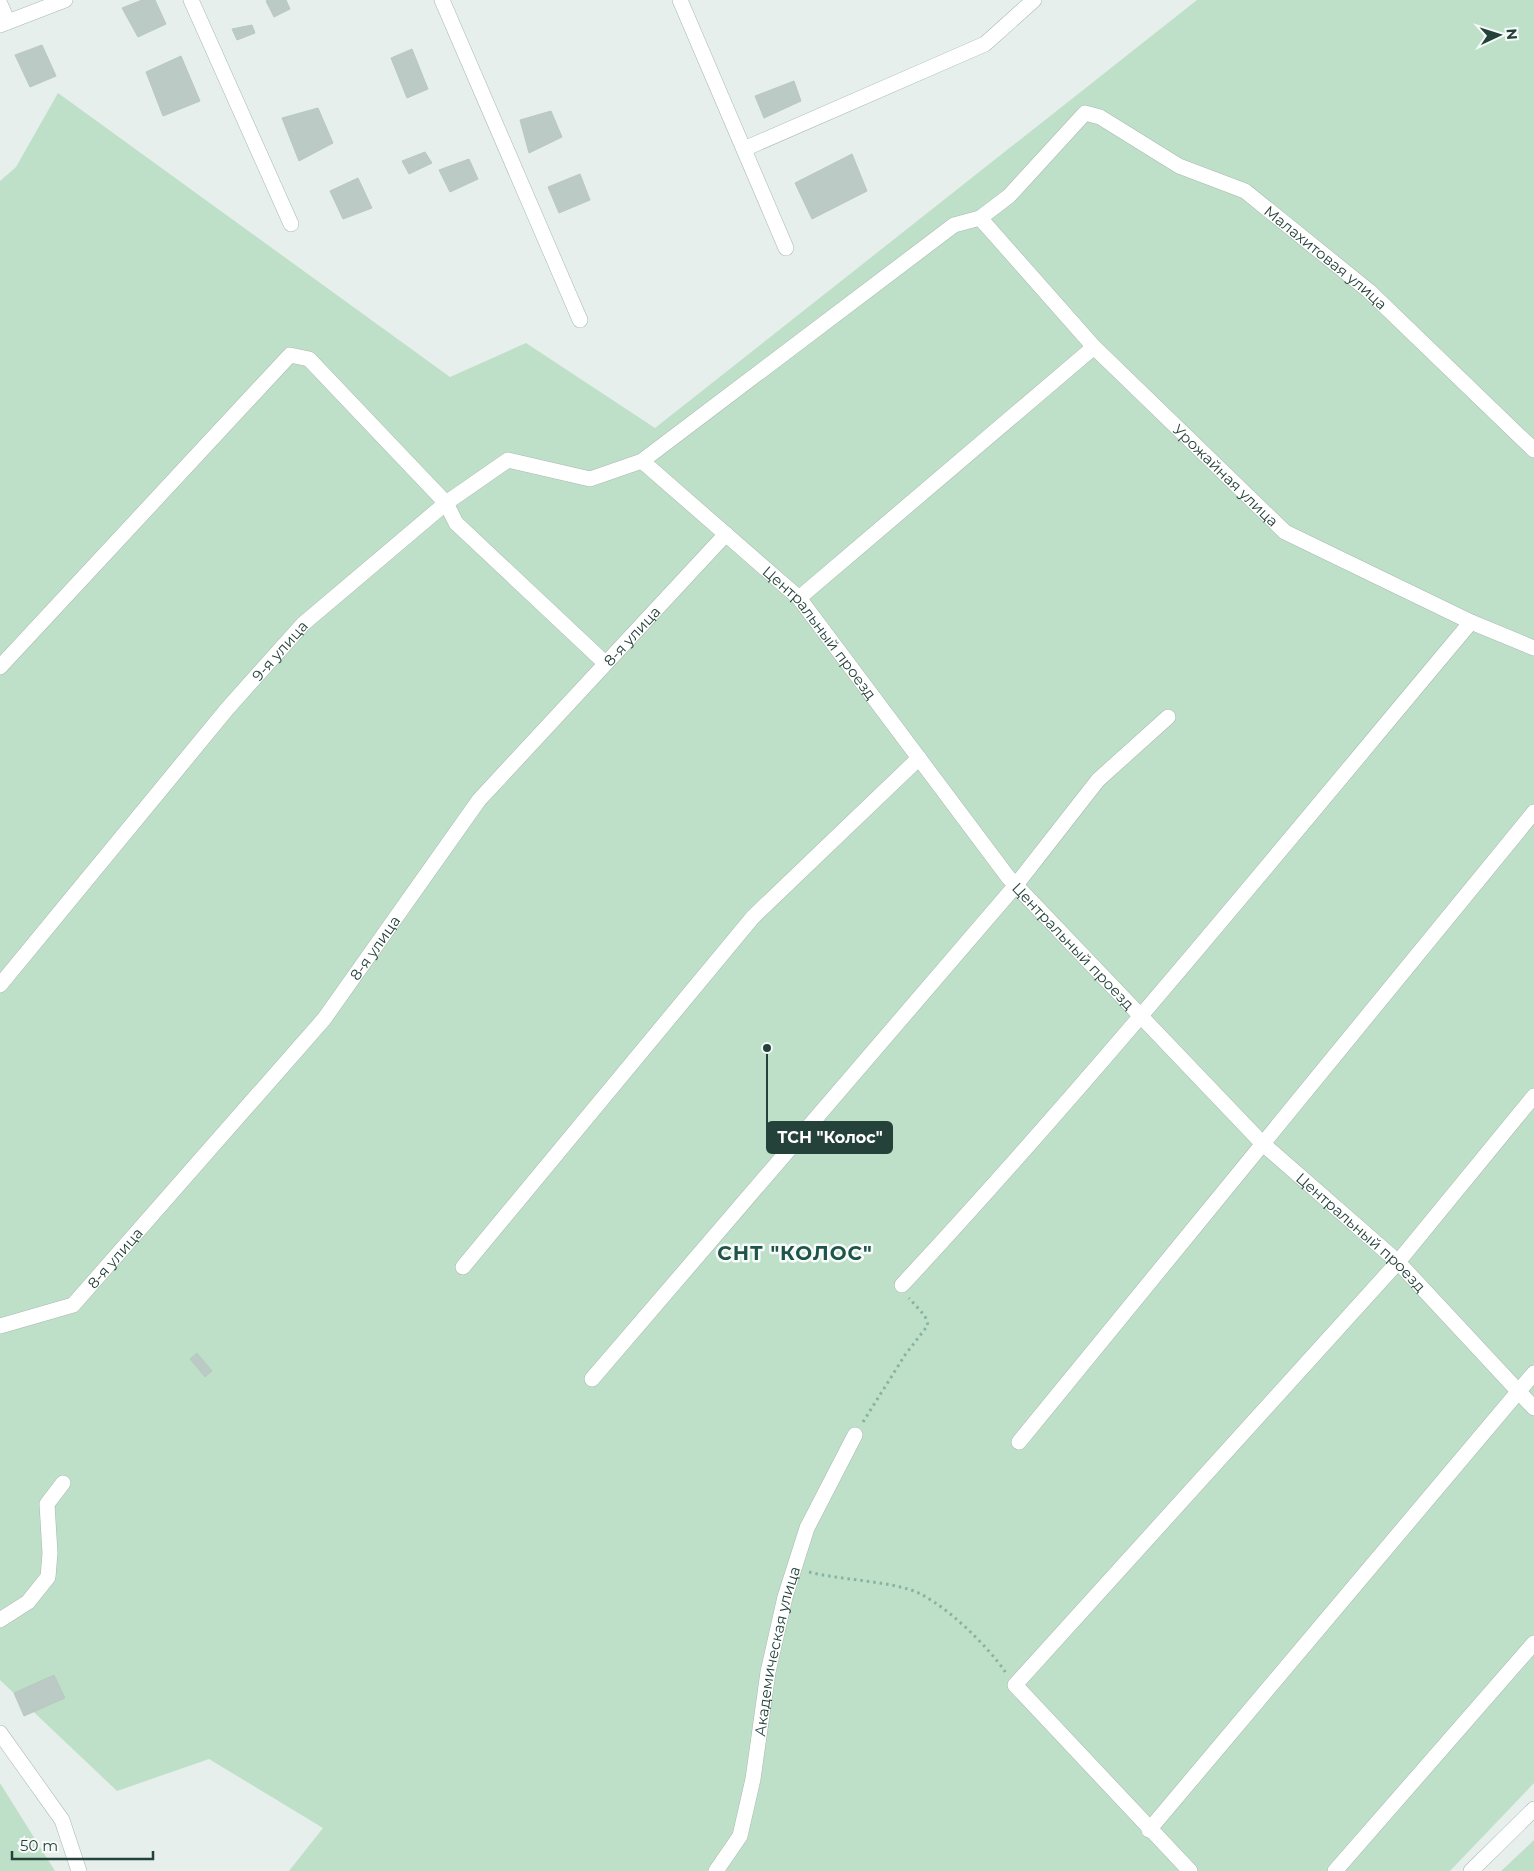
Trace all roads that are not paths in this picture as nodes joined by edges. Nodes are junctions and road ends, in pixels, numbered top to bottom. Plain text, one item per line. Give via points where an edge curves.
1 (65, 0) edge
2 (191, 0) edge
3 (442, 0) edge
4 (680, 0) edge
5 (1034, 0) edge
6 (0, 4) edge
7 (4, 23) edge
8 (744, 149) junction
9 (980, 218) junction
10 (291, 224) dead end
11 (786, 248) dead end
12 (580, 320) dead end
13 (1094, 348) junction
14 (1534, 450) edge
15 (642, 461) junction
16 (446, 503) junction
17 (726, 534) junction
18 (799, 598) junction
19 (1471, 622) junction
20 (1534, 648) edge
21 (606, 663) junction
22 (0, 667) edge
23 (1168, 717) dead end
24 (919, 758) junction
25 (1534, 812) edge
26 (1016, 885) junction
27 (0, 985) edge
28 (1141, 1016) junction
29 (1534, 1096) edge
30 (1262, 1143) junction
31 (1398, 1262) junction
32 (463, 1267) dead end
33 (902, 1285) road end
34 (0, 1326) edge
35 (1534, 1373) edge
36 (592, 1379) dead end
37 (1518, 1392) junction
38 (1534, 1408) edge
39 (855, 1435) road end
40 (1019, 1442) dead end
41 (63, 1483) dead end
42 (0, 1620) edge
43 (1534, 1644) edge
44 (0, 1733) edge
45 (1534, 1809) edge
46 (1149, 1830) junction
47 (80, 1871) edge
48 (716, 1871) edge
49 (1190, 1871) edge
50 (1335, 1871) edge
51 (1471, 1871) edge

1 - 7 street
2 - 10 street
3 - 12 street
4 - 8 street
5 - 8 street via 985,44
6 - 7 street
8 - 11 street
9 - 13 street, Урожайная улица
9 - 14 street, Малахитовая улица via 1009,196 1085,113 1100,117 1178,166 1245,191 1370,291
9 - 15 street, 9-я улица via 954,225
13 - 18 street
13 - 19 street, Урожайная улица via 1286,532
15 - 16 street, 9-я улица via 590,479 508,460
15 - 17 street, Центральный проезд
16 - 21 street via 456,523
16 - 22 street via 309,359 290,355
16 - 27 street, 9-я улица via 303,624 227,709
17 - 18 street, Центральный проезд
17 - 21 street, 8-я улица
18 - 24 street, Центральный проезд
19 - 20 street, Урожайная улица
19 - 28 street
21 - 34 street, 8-я улица via 479,800 324,1019 73,1305
23 - 26 street via 1098,780
24 - 26 street, Центральный проезд
24 - 32 street via 753,917
25 - 30 street
26 - 28 street, Центральный проезд
26 - 36 street
28 - 30 street, Центральный проезд
28 - 33 street
29 - 31 street
30 - 31 street, Центральный проезд
30 - 40 street
31 - 37 street, Центральный проезд
31 - 46 street via 1015,1685
35 - 37 street
37 - 38 street, Центральный проезд
37 - 46 street
39 - 48 street, Академическая улица via 807,1528 794,1568 768,1672 753,1779 740,1836
41 - 42 street via 47,1504 48,1577 28,1602
43 - 50 street
44 - 47 street via 62,1820
45 - 51 street
46 - 49 street

